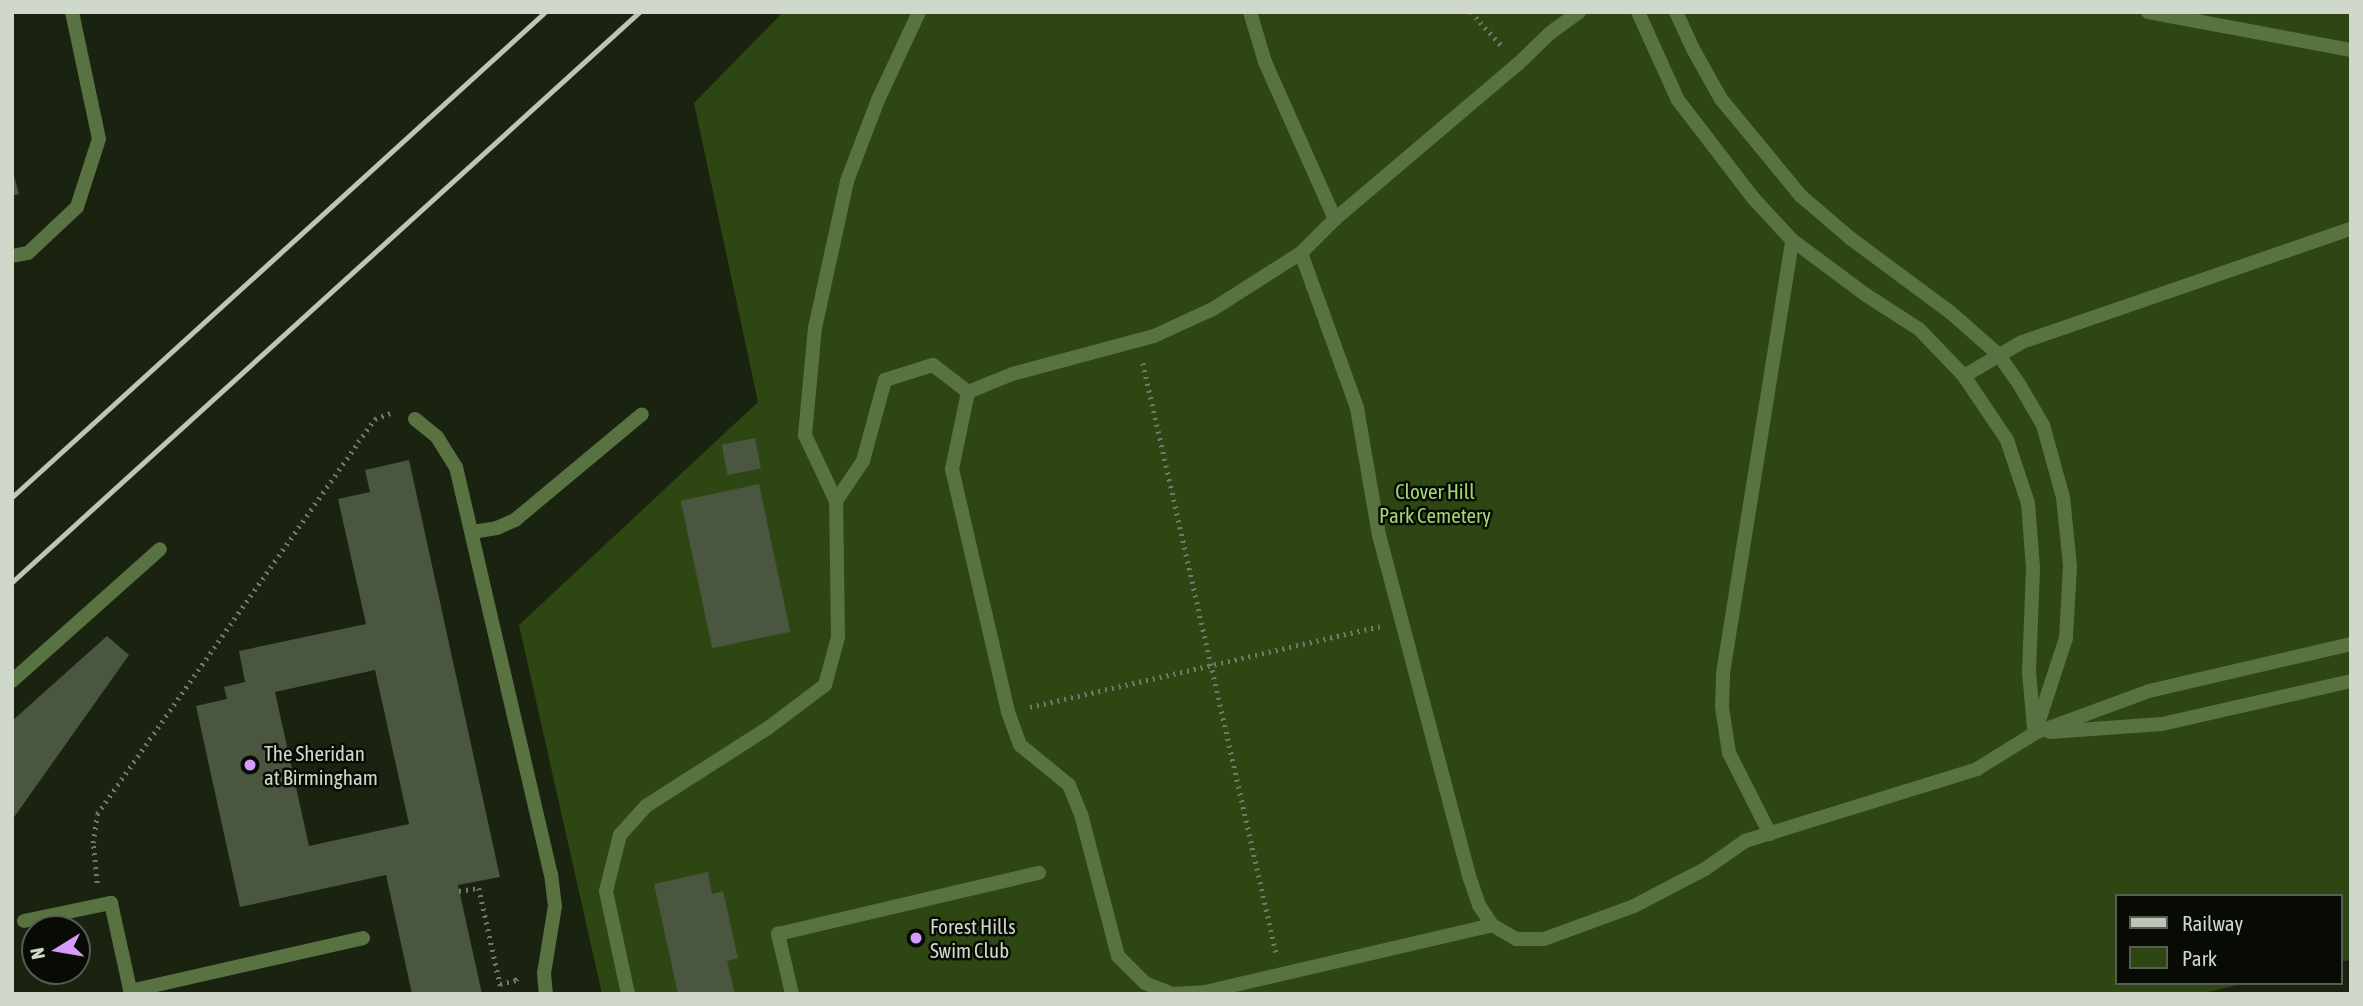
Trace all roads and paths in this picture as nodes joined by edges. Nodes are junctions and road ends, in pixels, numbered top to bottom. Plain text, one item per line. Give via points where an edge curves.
1 (72, 12) edge
2 (919, 12) edge
3 (1250, 12) edge
4 (1471, 12) edge
5 (1579, 12) edge
6 (1638, 12) edge
7 (1676, 12) edge
8 (2148, 12) edge
9 (2351, 50) edge
10 (1518, 64) junction
11 (1335, 219) junction
12 (2351, 229) edge
13 (1792, 240) junction
14 (1301, 253) junction
15 (12, 256) edge
16 (1138, 340) junction
17 (1998, 354) junction
18 (1965, 376) junction
19 (968, 392) junction
20 (642, 414) dead end
21 (415, 419) joint
22 (836, 501) junction
23 (472, 532) junction
24 (160, 549) dead end
25 (1401, 621) junction
26 (2351, 644) edge
27 (1211, 665) junction
28 (12, 681) edge
29 (2351, 681) edge
30 (1008, 712) junction
31 (2035, 733) junction
32 (1770, 834) junction
33 (1039, 873) dead end
34 (98, 887) dead end
35 (459, 891) dead end
36 (53, 915) edge
37 (1492, 925) junction
38 (363, 938) dead end
39 (1281, 975) junction
40 (500, 988) dead end
41 (131, 992) edge
42 (546, 994) edge
43 (628, 994) edge
44 (792, 994) edge

1 - 15 lane via 99,139 77,207 28,253
2 - 22 lane via 847,181 815,328 805,435
3 - 11 lane via 1265,62
4 - 10 path
5 - 10 lane
6 - 13 lane via 1678,100 1754,199
7 - 17 lane via 1721,99 1801,196
8 - 9 lane
10 - 11 lane
11 - 14 lane
12 - 17 lane
13 - 18 lane via 1919,329
13 - 32 lane via 1723,673 1722,707 1729,752
14 - 16 lane via 1213,309
14 - 25 lane via 1357,408 1379,535
16 - 19 lane via 1012,374
16 - 27 path
17 - 18 lane
17 - 31 lane via 2043,425 2063,497 2070,566 2066,638
18 - 31 lane via 2007,440 2028,503 2033,568 2029,672
19 - 22 lane via 933,365 885,380 863,461
19 - 30 lane via 952,469
20 - 23 lane via 515,520
21 - 23 lane via 437,437 456,467
21 - 34 path via 394,412 375,419 97,814 93,843
22 - 43 lane via 838,636 825,685 768,728 646,806 620,835 606,891
23 - 42 lane via 551,874 555,906 544,973
24 - 28 lane
25 - 27 path
25 - 37 lane via 1469,876
26 - 31 lane via 2148,691
27 - 30 path
27 - 39 path
29 - 31 lane via 2162,724
30 - 39 lane via 1020,745 1069,785 1081,814 1118,956 1145,983 1172,994 1205,992
31 - 32 lane via 1978,769
32 - 37 lane via 1745,841 1705,870 1634,906 1544,939 1517,939
33 - 44 lane via 778,934
35 - 40 path via 479,888
36 - 41 lane via 111,903
37 - 39 lane
38 - 41 lane

